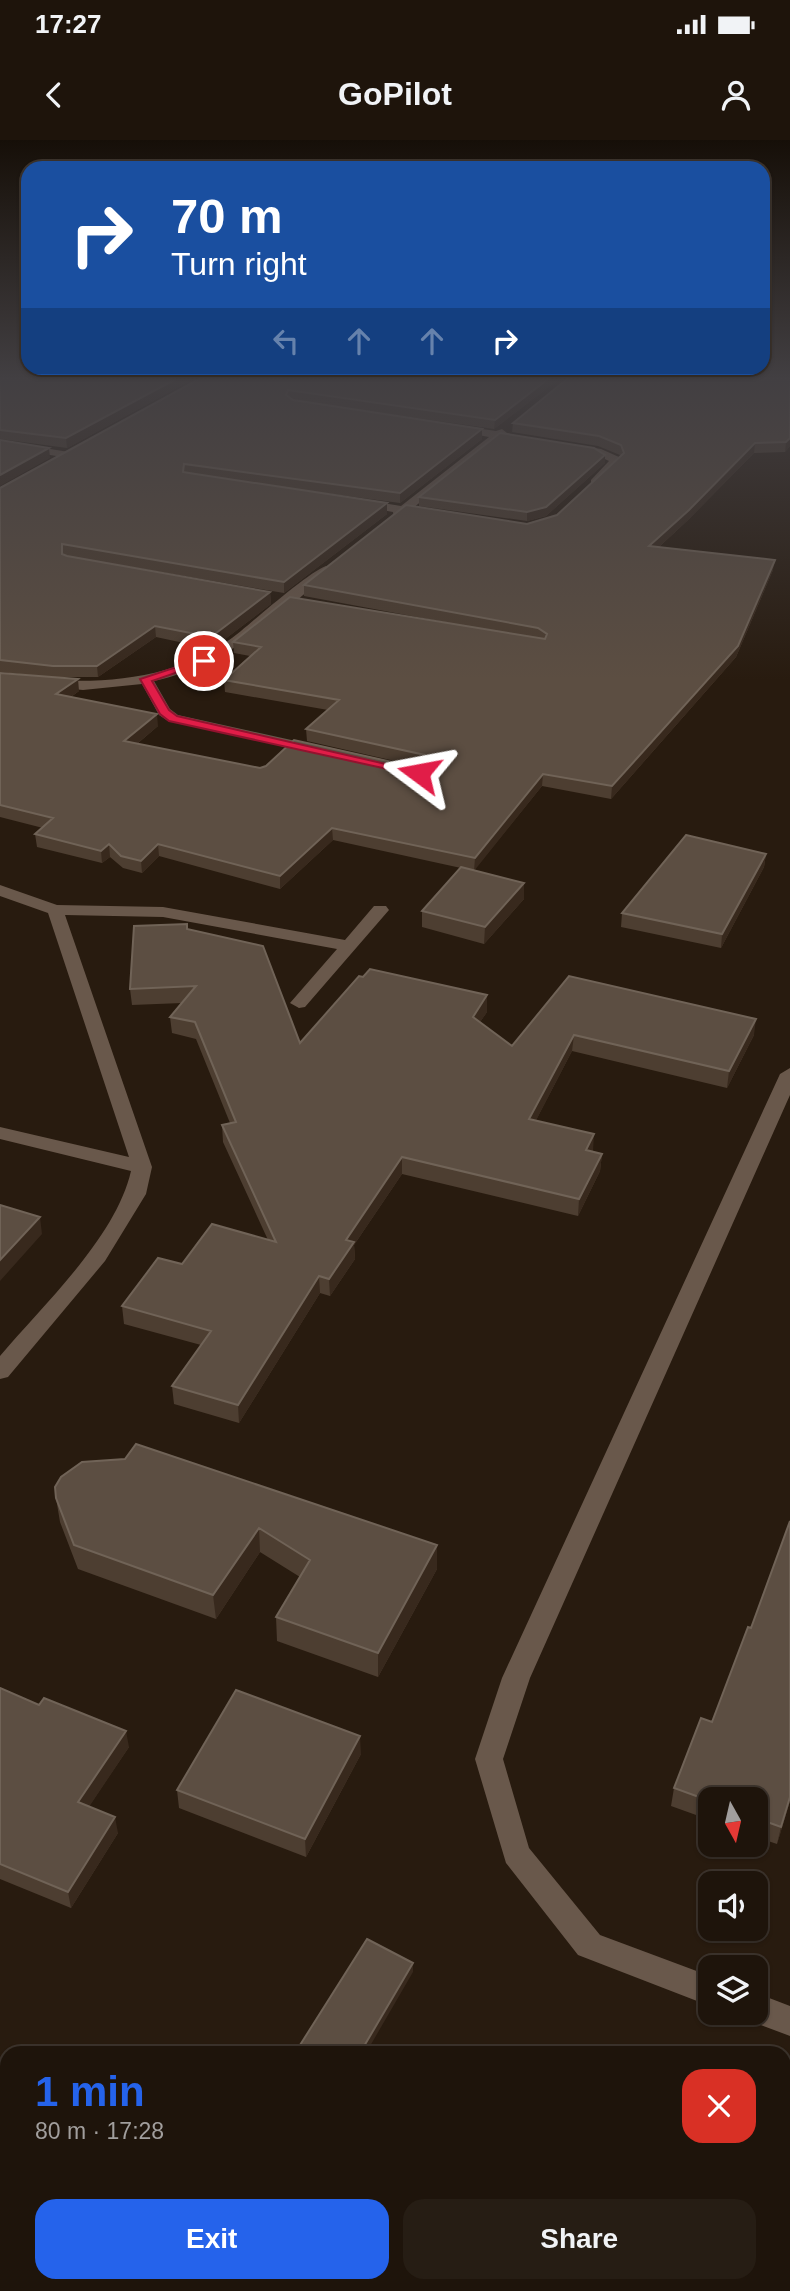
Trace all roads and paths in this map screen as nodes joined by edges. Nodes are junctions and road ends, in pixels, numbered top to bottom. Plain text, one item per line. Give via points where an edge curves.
1 (442, 479) edge
2 (598, 479) edge
3 (587, 489) edge
4 (349, 502) edge
5 (403, 510) junction
6 (443, 516) edge
7 (382, 526) edge
8 (341, 559) edge
9 (0, 678) edge
10 (146, 679) junction
11 (337, 754) edge
12 (0, 890) edge
13 (380, 909) dead end
14 (55, 910) junction
15 (349, 946) junction
16 (299, 1003) dead end
17 (790, 1074) edge
18 (0, 1133) edge
19 (142, 1167) junction
20 (0, 1371) edge
21 (698, 1986) edge
22 (768, 2013) edge
23 (790, 2021) edge

1 - 5 street
2 - 3 street
4 - 5 street
5 - 6 street
5 - 7 street
8 - 10 street via 222,652
9 - 10 street via 69,685
10 - 11 street via 164,712 173,718
12 - 14 street
13 - 15 street
14 - 15 street via 163,912
14 - 19 street
15 - 16 street
17 - 21 street via 516,1678 489,1759 516,1854 589,1945
18 - 19 street
19 - 20 street via 136,1194 116,1229
22 - 23 street

